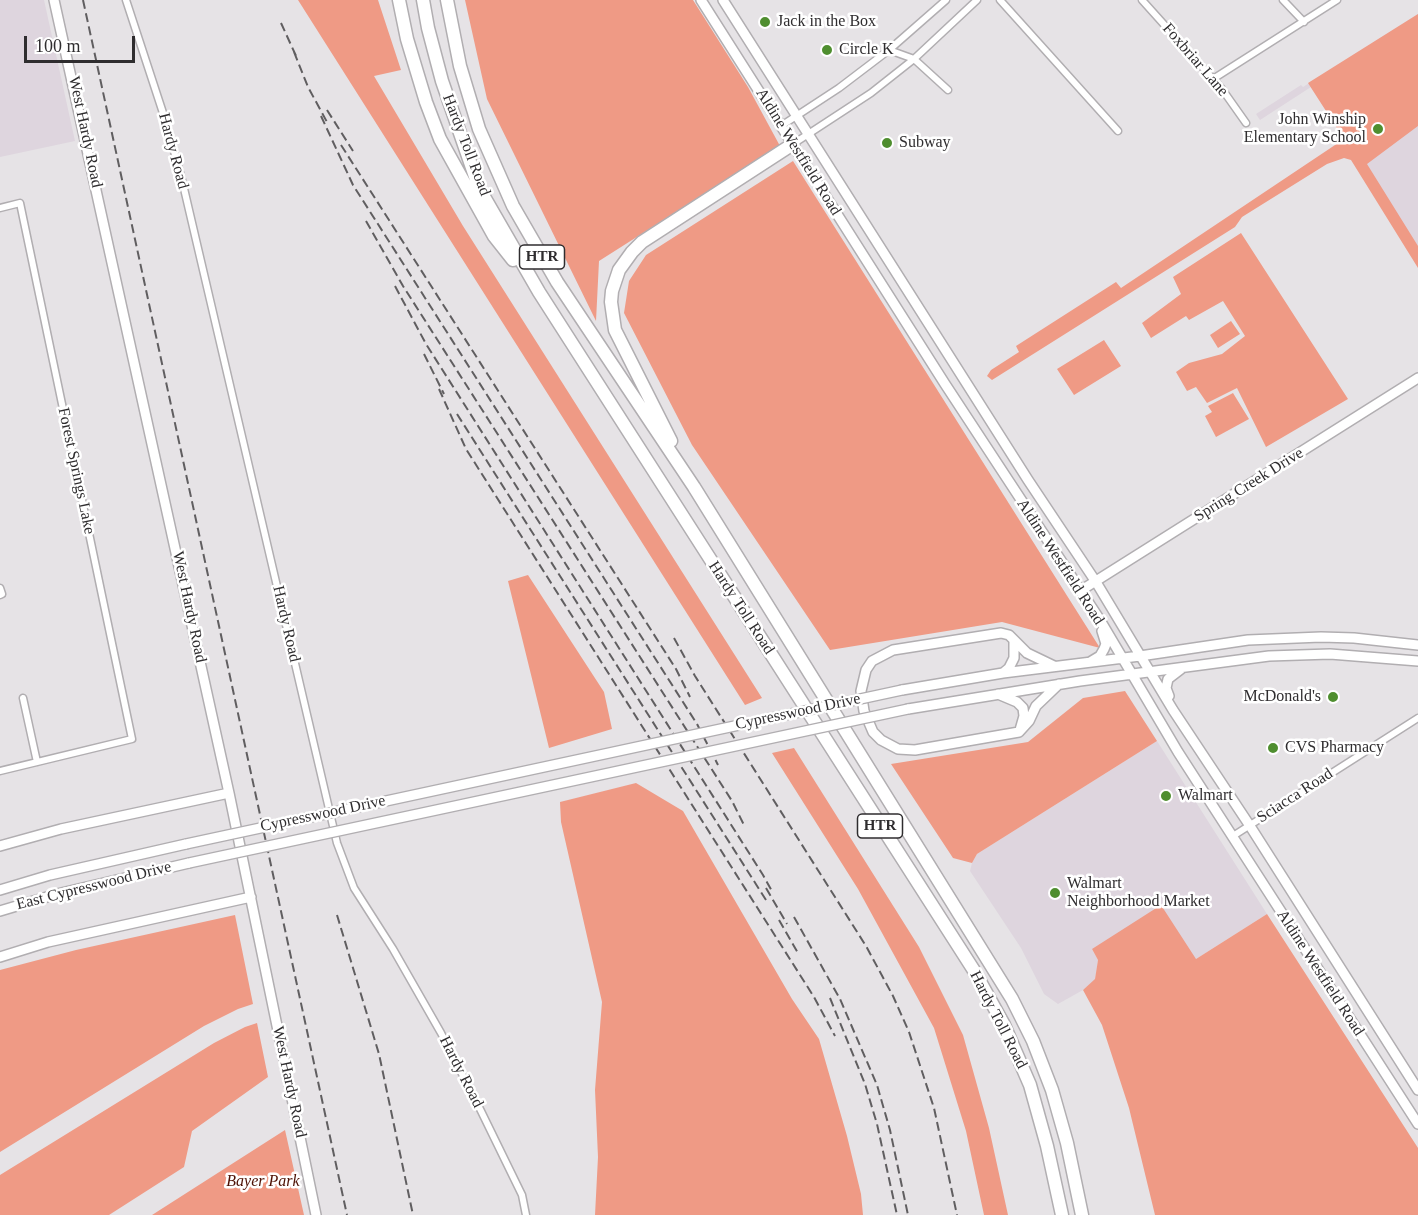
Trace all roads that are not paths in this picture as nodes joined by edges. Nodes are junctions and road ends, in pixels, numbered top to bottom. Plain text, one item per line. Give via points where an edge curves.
1 (54, 0) edge
2 (126, 0) edge
3 (399, 0) edge
4 (423, 0) edge
5 (447, 0) edge
6 (701, 0) edge
7 (723, 0) edge
8 (946, 0) edge
9 (977, 0) edge
10 (1000, 0) edge
11 (1142, 0) edge
12 (1283, 0) edge
13 (1338, 0) edge
14 (1304, 22) junction
15 (889, 50) junction
16 (914, 59) junction
17 (1213, 79) junction
18 (948, 90) dead end
19 (796, 116) junction
20 (1246, 123) dead end
21 (781, 126) junction
22 (1119, 131) dead end
23 (808, 134) junction
24 (793, 144) junction
25 (0, 208) edge
26 (896, 270) junction
27 (879, 280) junction
28 (539, 292) junction
29 (962, 374) junction
30 (1418, 378) edge
31 (945, 384) junction
32 (1028, 480) junction
33 (694, 487) junction
34 (1012, 489) junction
35 (1096, 582) junction
36 (1080, 591) junction
37 (1100, 620) junction
38 (1318, 637) junction
39 (1014, 641) junction
40 (1418, 645) edge
41 (1318, 654) junction
42 (1140, 656) junction
43 (1122, 658) junction
44 (1418, 661) edge
45 (1089, 662) junction
46 (1054, 666) junction
47 (1184, 667) junction
48 (1150, 671) junction
49 (1003, 673) junction
50 (1131, 674) junction
51 (1059, 684) junction
52 (998, 694) junction
53 (23, 698) dead end
54 (1173, 710) junction
55 (1418, 718) edge
56 (1020, 732) junction
57 (37, 762) junction
58 (0, 771) edge
59 (229, 793) junction
60 (1250, 826) junction
61 (1233, 836) junction
62 (186, 844) joint
63 (0, 846) edge
64 (189, 863) joint
65 (0, 889) edge
66 (57, 894) junction
67 (251, 897) junction
68 (0, 911) edge
69 (0, 917) edge
70 (1330, 952) junction
71 (1, 957) edge
72 (1313, 963) junction
73 (1418, 1090) edge
74 (1418, 1124) edge
75 (316, 1215) edge
76 (526, 1215) edge
77 (1062, 1215) edge
78 (1082, 1215) edge

1 - 59 main road, West Hardy Road
2 - 76 street, Hardy Road via 182,180 337,843 354,888 429,1012 481,1111 522,1195
3 - 28 highway via 407,39 440,140 494,236
4 - 28 highway, Hardy Toll Road / HTR via 442,81 479,189
5 - 33 highway, Hardy Toll Road / HTR via 460,66 479,129 513,206 557,282
6 - 21 main road, Aldine Westfield Road
7 - 19 main road, Aldine Westfield Road
8 - 15 street
9 - 16 street
10 - 22 street
11 - 17 street, Foxbriar Lane
12 - 14 street
13 - 14 street
14 - 17 street
15 - 16 street
15 - 19 street
16 - 18 street
16 - 23 street
17 - 20 street, Foxbriar Lane
19 - 21 street
19 - 23 main road, Aldine Westfield Road
21 - 24 main road, Aldine Westfield Road
23 - 24 street
23 - 26 main road, Aldine Westfield Road
24 - 27 main road, Aldine Westfield Road
24 - 33 highway via 642,242 615,280 611,302 615,330
25 - 57 street, Forest Springs Lake via 20,203 132,739
26 - 27 main road
26 - 29 main road, Aldine Westfield Road
27 - 31 main road, Aldine Westfield Road
28 - 77 highway, Hardy Toll Road / HTR via 973,969 1004,1025 1026,1077
29 - 31 main road
29 - 32 main road, Aldine Westfield Road
30 - 35 main road, Spring Creek Drive
31 - 34 main road, Aldine Westfield Road
32 - 34 main road
32 - 35 main road, Aldine Westfield Road
33 - 78 highway, Hardy Toll Road / HTR via 1034,1041 1067,1143
34 - 36 main road, Aldine Westfield Road
35 - 36 main road, Spring Creek Drive
35 - 42 main road, Aldine Westfield Road
36 - 37 main road, Aldine Westfield Road
37 - 43 main road, Aldine Westfield Road
37 - 45 main road via 1106,644 1100,656
38 - 40 main road, Cypresswood Drive
38 - 41 main road
38 - 42 main road, Cypresswood Drive via 1248,640
39 - 46 main road
39 - 49 main road via 1014,658
39 - 56 main road via 1001,633 893,650 872,661 861,691 873,732 898,749 915,750
41 - 44 main road, Cypresswood Drive
41 - 47 main road, Cypresswood Drive
42 - 43 main road, Cypresswood Drive
42 - 48 main road, Aldine Westfield Road
43 - 45 main road, Cypresswood Drive
43 - 50 main road, Aldine Westfield Road
45 - 46 main road, Cypresswood Drive
46 - 49 main road, Cypresswood Drive
47 - 48 main road, Cypresswood Drive
47 - 54 main road via 1168,679 1166,688
48 - 50 main road, Cypresswood Drive
48 - 54 main road, Aldine Westfield Road
49 - 62 main road, Cypresswood Drive, bridge via 902,690
50 - 51 main road, Cypresswood Drive
50 - 61 main road, Aldine Westfield Road
51 - 52 main road, Cypresswood Drive
51 - 56 main road via 1036,706
52 - 56 main road via 1023,708
52 - 64 main road, Cypresswood Drive, bridge via 908,709
53 - 57 street
54 - 60 main road, Aldine Westfield Road
55 - 60 street, Sciacca Road
57 - 58 street
59 - 63 main road
59 - 67 main road, West Hardy Road
60 - 61 street, Sciacca Road
60 - 70 main road, Aldine Westfield Road
61 - 72 main road, Aldine Westfield Road
62 - 65 main road, East Cypresswood Drive
64 - 66 main road, East Cypresswood Drive
66 - 68 main road, East Cypresswood Drive
66 - 69 main road
67 - 71 main road via 48,942
67 - 75 main road, West Hardy Road
70 - 72 main road
70 - 73 main road, Aldine Westfield Road
72 - 74 main road, Aldine Westfield Road

